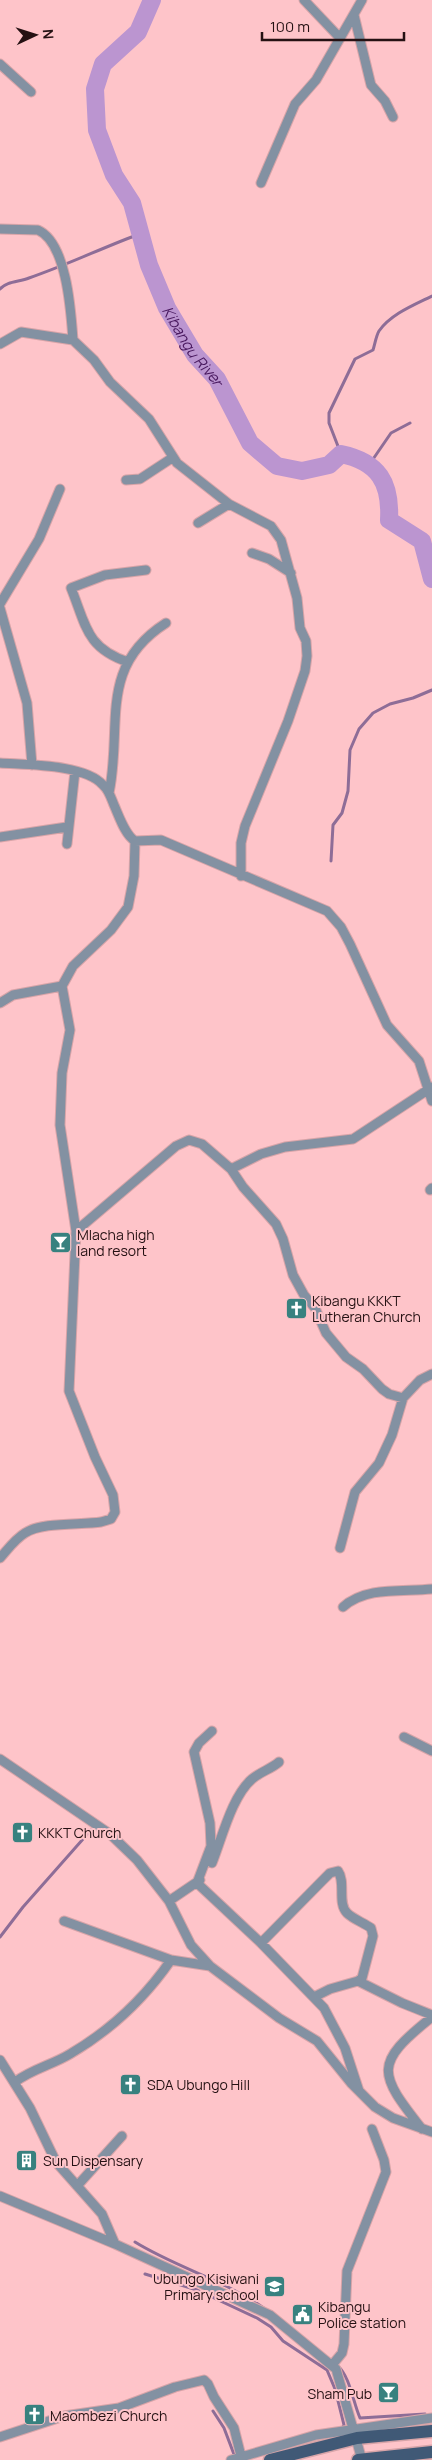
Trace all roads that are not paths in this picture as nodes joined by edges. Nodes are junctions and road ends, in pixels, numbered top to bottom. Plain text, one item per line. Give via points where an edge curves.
1 (304, 0) edge
2 (362, 0) edge
3 (354, 15) junction
4 (340, 38) junction
5 (0, 64) edge
6 (31, 92) dead end
7 (393, 117) dead end
8 (261, 183) dead end
9 (0, 229) edge
10 (73, 340) junction
11 (0, 344) edge
12 (172, 458) junction
13 (126, 480) dead end
14 (60, 489) dead end
15 (229, 504) junction
16 (198, 523) dead end
17 (252, 553) dead end
18 (146, 570) dead end
19 (291, 573) junction
20 (0, 604) edge
21 (0, 608) edge
22 (166, 623) dead end
23 (128, 662) junction
24 (0, 763) edge
25 (32, 765) junction
26 (76, 771) junction
27 (109, 793) junction
28 (67, 827) junction
29 (0, 838) edge
30 (135, 841) junction
31 (67, 844) dead end
32 (241, 876) junction
33 (62, 986) junction
34 (0, 1003) edge
35 (430, 1089) edge
36 (432, 1101) edge
37 (231, 1169) junction
38 (76, 1231) junction
39 (432, 1374) edge
40 (402, 1398) junction
41 (340, 1548) dead end
42 (0, 1558) edge
43 (432, 1589) edge
44 (343, 1607) dead end
45 (212, 1731) dead end
46 (404, 1738) dead end
47 (432, 1751) edge
48 (0, 1759) edge
49 (279, 1762) dead end
50 (197, 1883) junction
51 (169, 1900) junction
52 (64, 1921) dead end
53 (261, 1943) junction
54 (171, 1960) junction
55 (210, 1966) junction
56 (358, 1981) junction
57 (314, 1996) junction
58 (432, 2016) edge
59 (0, 2060) edge
60 (15, 2082) junction
61 (359, 2091) junction
62 (372, 2129) dead end
63 (422, 2129) junction
64 (432, 2132) edge
65 (122, 2136) dead end
66 (78, 2186) junction
67 (1, 2199) edge
68 (115, 2244) junction
69 (333, 2364) junction
70 (432, 2418) edge
71 (432, 2431) edge
72 (0, 2432) edge
73 (356, 2434) junction
74 (0, 2437) edge
75 (432, 2452) edge
76 (241, 2458) edge
77 (231, 2460) edge
78 (270, 2460) edge
79 (361, 2460) edge

1 - 4 street
2 - 3 street
3 - 4 street
3 - 7 street via 371,85
4 - 8 street via 316,80 295,104
5 - 6 street
9 - 10 street via 38,230 48,239 62,267
10 - 11 street via 21,332
10 - 12 street via 149,419
12 - 13 street via 140,479
12 - 15 street
14 - 20 street via 39,538
15 - 16 street
15 - 19 street via 271,526 281,540
17 - 19 street via 269,558
18 - 23 street via 104,575 71,588 84,624 99,648 111,657
19 - 32 street via 300,628 306,641 305,671 245,826
21 - 25 street via 28,703
22 - 23 street via 151,633
23 - 27 street via 115,700 114,769
24 - 25 street
25 - 26 street
26 - 27 street via 97,779
26 - 28 street
27 - 30 street
28 - 29 street
28 - 31 street
30 - 32 street via 161,840
30 - 33 street via 134,876 128,906 111,930 73,966
32 - 35 street via 313,904 334,918 363,969 386,1025 419,1061
33 - 34 street via 13,995
33 - 38 street via 70,1030 62,1073 60,1125
35 - 36 street
35 - 37 street via 353,1139 286,1147
37 - 38 street via 202,1144 194,1140 185,1141 160,1158
37 - 40 street via 276,1224 292,1275 315,1308 326,1333 346,1357 364,1369 382,1389
38 - 42 street via 69,1391 113,1495 115,1512 111,1519 101,1522 36,1527 15,1541
39 - 40 street via 420,1380
40 - 41 street via 386,1450 371,1476 355,1492
43 - 44 street via 391,1590 350,1600
45 - 50 street via 194,1752 211,1835 208,1858
46 - 47 street
48 - 51 street via 110,1834 138,1860
49 - 50 street via 253,1778 242,1792 212,1863
50 - 51 street
50 - 53 street
51 - 55 street via 188,1940
52 - 54 street
53 - 56 street via 322,1880 338,1871 342,1878 346,1912 372,1931 363,1974
53 - 57 street via 294,1980
54 - 55 street
54 - 60 street via 143,1998 113,2025 68,2056 29,2072
55 - 61 street via 279,2018 316,2041
56 - 57 street
56 - 58 street
57 - 61 street via 340,2035
58 - 63 street via 396,2049 388,2068 393,2088
59 - 60 street
60 - 66 street via 56,2162
61 - 63 street via 375,2107 393,2118
62 - 69 street via 386,2172 347,2271 344,2344 342,2353
63 - 64 street
65 - 66 street
66 - 68 street via 106,2222
67 - 68 street
68 - 69 street via 270,2315
69 - 73 street
70 - 73 street
71 - 73 main road
72 - 74 street
73 - 76 street via 316,2435
73 - 78 main road
73 - 79 street
74 - 76 street via 64,2416 119,2408 204,2380 234,2428
75 - 79 main road
76 - 77 street

